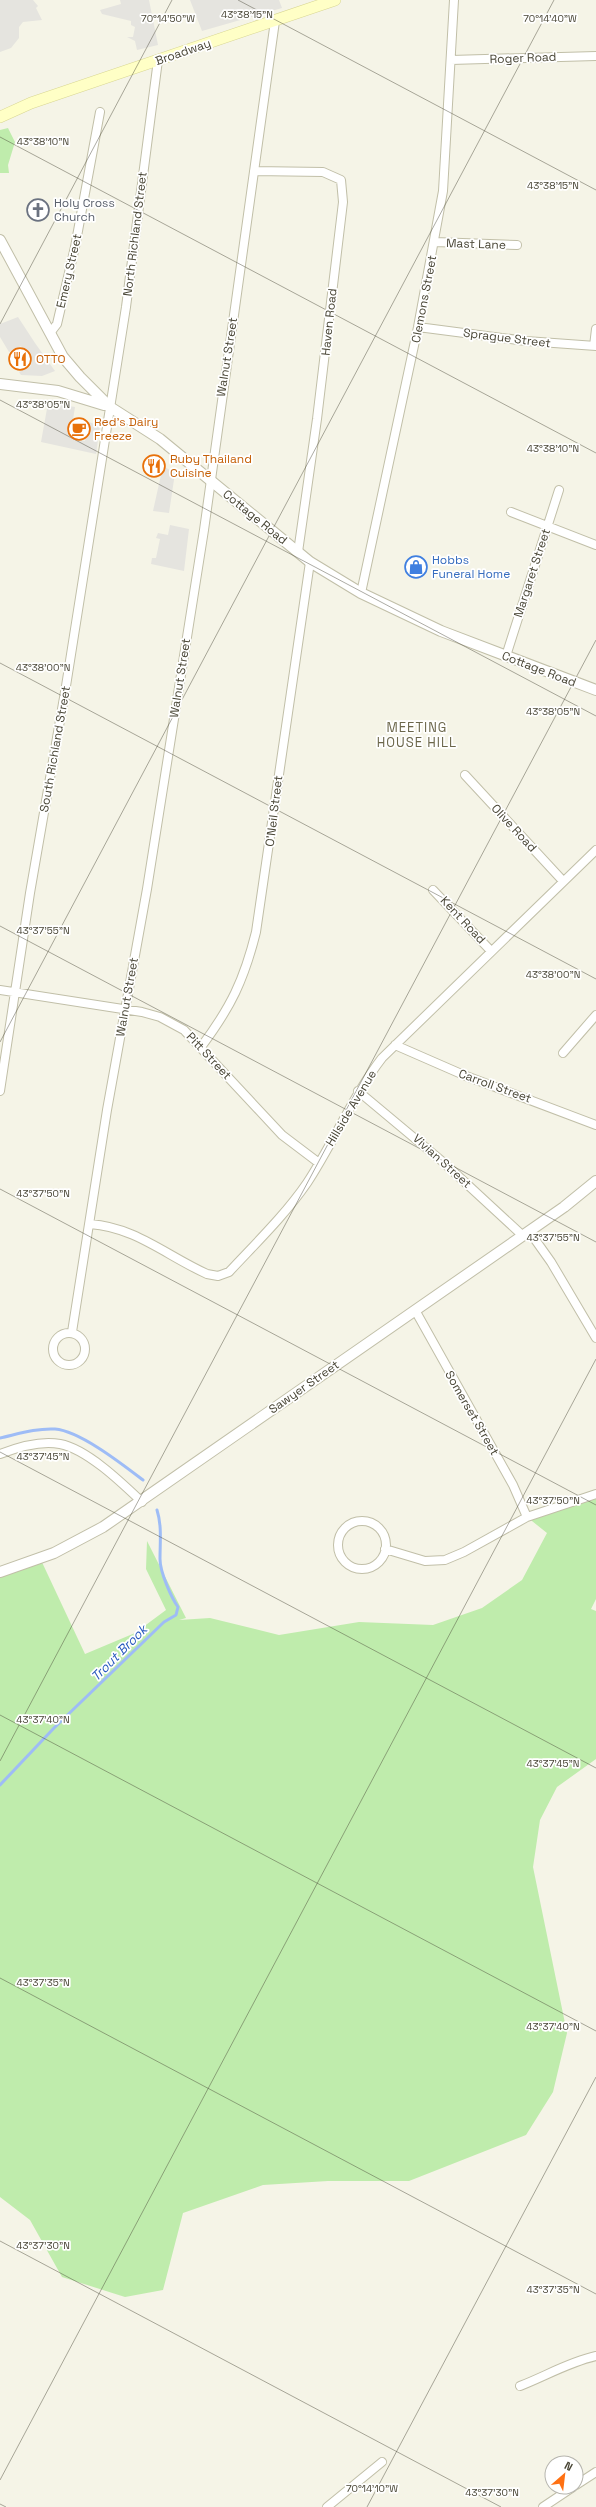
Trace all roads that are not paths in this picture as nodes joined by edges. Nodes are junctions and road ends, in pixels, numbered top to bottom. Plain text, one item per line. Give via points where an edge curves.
1 (335, 0) edge
2 (454, 0) edge
3 (275, 21) junction
4 (596, 56) edge
5 (158, 60) junction
6 (451, 60) junction
7 (31, 103) junction
8 (0, 108) edge
9 (100, 112) dead end
10 (0, 117) edge
11 (254, 171) junction
12 (0, 240) edge
13 (435, 242) junction
14 (517, 245) dead end
15 (418, 327) junction
16 (596, 329) edge
17 (50, 333) junction
18 (595, 346) edge
19 (0, 384) edge
20 (110, 407) junction
21 (211, 481) junction
22 (559, 490) dead end
23 (511, 512) dead end
24 (546, 527) junction
25 (596, 545) edge
26 (298, 552) junction
27 (310, 562) junction
28 (361, 593) junction
29 (506, 656) junction
30 (596, 690) edge
31 (465, 775) dead end
32 (596, 850) edge
33 (563, 881) junction
34 (433, 890) dead end
35 (492, 951) junction
36 (0, 990) edge
37 (15, 992) junction
38 (125, 1008) junction
39 (596, 1015) edge
40 (395, 1045) junction
41 (201, 1047) junction
42 (563, 1053) dead end
43 (0, 1091) edge
44 (358, 1091) junction
45 (596, 1125) edge
46 (319, 1163) junction
47 (596, 1180) edge
48 (90, 1224) junction
49 (525, 1233) junction
50 (415, 1310) junction
51 (72, 1332) junction
52 (596, 1338) edge
53 (0, 1454) edge
54 (596, 1494) edge
55 (142, 1502) junction
56 (527, 1517) junction
57 (385, 1549) junction
58 (0, 1572) edge
59 (596, 2356) edge
60 (520, 2386) dead end
61 (382, 2462) dead end
62 (596, 2472) edge
63 (584, 2480) edge
64 (561, 2495) edge
65 (327, 2507) edge
66 (543, 2507) edge

1 - 3 main road, Broadway
2 - 6 street, Clemons Street
3 - 5 main road, Broadway
3 - 11 street, Walnut Street
4 - 6 street, Roger Road
5 - 7 main road, Broadway
5 - 20 street, North Richland Street via 127,299
6 - 13 street, Clemons Street via 443,191
7 - 8 main road, Broadway
7 - 10 main road, Broadway
9 - 17 street, Emery Street via 74,255 57,324
11 - 21 street, Walnut Street
11 - 26 street, Haven Road via 323,172 341,180 342,187 343,202 330,316
12 - 17 street, Cottage Road
13 - 14 street, Mast Lane
13 - 15 street, Clemons Street
15 - 18 street, Sprague Street via 526,341
15 - 28 street, Clemons Street
16 - 18 street
17 - 20 street, Cottage Road via 68,364
19 - 20 street via 58,391
20 - 21 street, Cottage Road via 160,439
20 - 37 street, South Richland Street
21 - 26 street, Cottage Road
21 - 38 street, Walnut Street via 147,889
22 - 24 street, Margaret Street
23 - 24 street
24 - 25 street
24 - 29 street, Margaret Street
26 - 27 street, Cottage Road
27 - 28 street, Cottage Road
27 - 41 street, O'Neil Street via 256,932 238,989 225,1015
28 - 29 street, Cottage Road via 442,631
29 - 30 street, Cottage Road
31 - 33 street, Olive Road
32 - 33 street, Hillside Avenue
33 - 35 street, Hillside Avenue
34 - 35 street, Kent Road
35 - 40 street, Hillside Avenue
36 - 37 street, Pitt Street
37 - 38 street, Pitt Street
37 - 43 street, South Richland Street
38 - 41 street, Pitt Street via 160,1017 184,1030
38 - 48 street, Walnut Street
39 - 42 street
40 - 44 street, Hillside Avenue
40 - 45 street, Carroll Street via 466,1076
41 - 46 street, Pitt Street via 282,1135
44 - 46 street, Hillside Avenue
44 - 49 street, Vivian Street
46 - 48 street, Hillside Avenue via 294,1202 229,1272 218,1276 190,1267 130,1233 108,1225
47 - 49 street, Sawyer Street
48 - 51 street, Walnut Street
49 - 50 street, Sawyer Street
49 - 52 street, Vivian Street via 551,1262
50 - 55 street, Sawyer Street
50 - 56 street, Somerset Street via 513,1485
51 - 51 street via 61,1334 53,1347 57,1359 64,1364 74,1364 85,1355 82,1338
53 - 55 street via 32,1444 67,1446 103,1468
54 - 56 street
55 - 58 street, Sawyer Street via 74,1544
56 - 57 street via 445,1560 425,1560
57 - 57 street via 385,1537 380,1529 366,1521 348,1524 340,1533 338,1543 343,1559 348,1565 360,1569 371,1567 378,1562
59 - 60 street via 568,2364 549,2375
61 - 65 street
62 - 63 street
64 - 66 street

